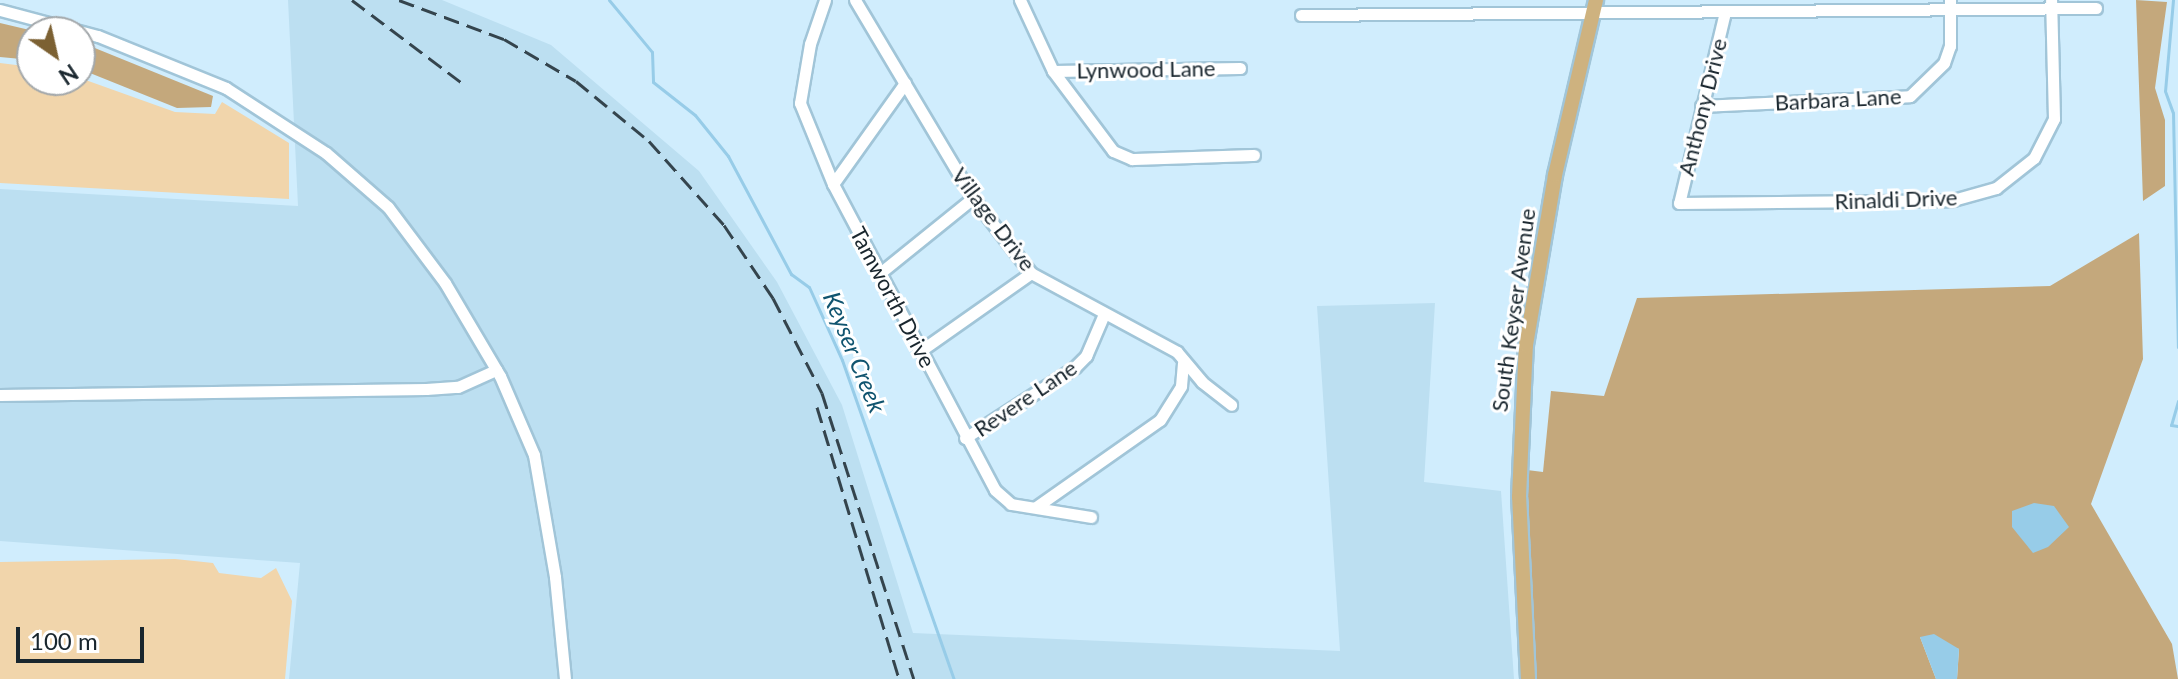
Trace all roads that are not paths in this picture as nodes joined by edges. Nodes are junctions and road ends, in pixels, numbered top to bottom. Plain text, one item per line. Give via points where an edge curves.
1 (825, 0) edge
2 (855, 0) edge
3 (1020, 0) edge
4 (1950, 4) edge
5 (2052, 4) edge
6 (1594, 6) edge
7 (1816, 6) edge
8 (2096, 8) dead end
9 (0, 10) edge
10 (1725, 12) junction
11 (1301, 15) dead end
12 (1240, 68) dead end
13 (1053, 71) junction
14 (905, 83) junction
15 (1701, 106) junction
16 (1254, 155) dead end
17 (833, 184) junction
18 (973, 198) junction
19 (1679, 203) joint
20 (880, 273) junction
21 (1031, 273) junction
22 (1104, 314) junction
23 (923, 349) junction
24 (1183, 363) junction
25 (496, 370) junction
26 (0, 395) edge
27 (1231, 405) dead end
28 (965, 438) junction
29 (1036, 507) junction
30 (1091, 517) dead end
31 (565, 679) edge
32 (1528, 679) edge

1 - 17 street, Tamworth Drive via 810,44 800,103
2 - 14 street, Village Drive
3 - 13 street
4 - 5 street
4 - 7 street
4 - 15 street, Barbara Lane via 1950,46 1944,63 1910,96
5 - 8 street
5 - 19 street, Rinaldi Drive via 2054,119 2034,158 1996,188 1953,200
6 - 10 street
6 - 11 street
6 - 32 main road, South Keyser Avenue via 1555,175 1526,345 1519,497
7 - 10 street
9 - 25 street via 160,58 226,88 326,153 388,207 445,283
10 - 15 street, Anthony Drive
12 - 13 street, Lynwood Lane
13 - 16 street via 1113,151 1132,159
14 - 17 street
14 - 18 street, Village Drive
15 - 19 street, Anthony Drive
17 - 20 street, Tamworth Drive
18 - 20 street
18 - 21 street, Village Drive
20 - 23 street, Tamworth Drive
21 - 22 street, Village Drive
21 - 23 street
22 - 24 street, Village Drive via 1165,345
22 - 28 street, Revere Lane via 1086,356 1075,367
23 - 28 street, Tamworth Drive
24 - 27 street, Village Drive
24 - 29 street via 1181,386 1160,420
25 - 26 street via 458,387 426,389
25 - 31 street via 534,455 555,577
28 - 29 street, Tamworth Drive via 995,490 1011,504
29 - 30 street, Tamworth Drive

